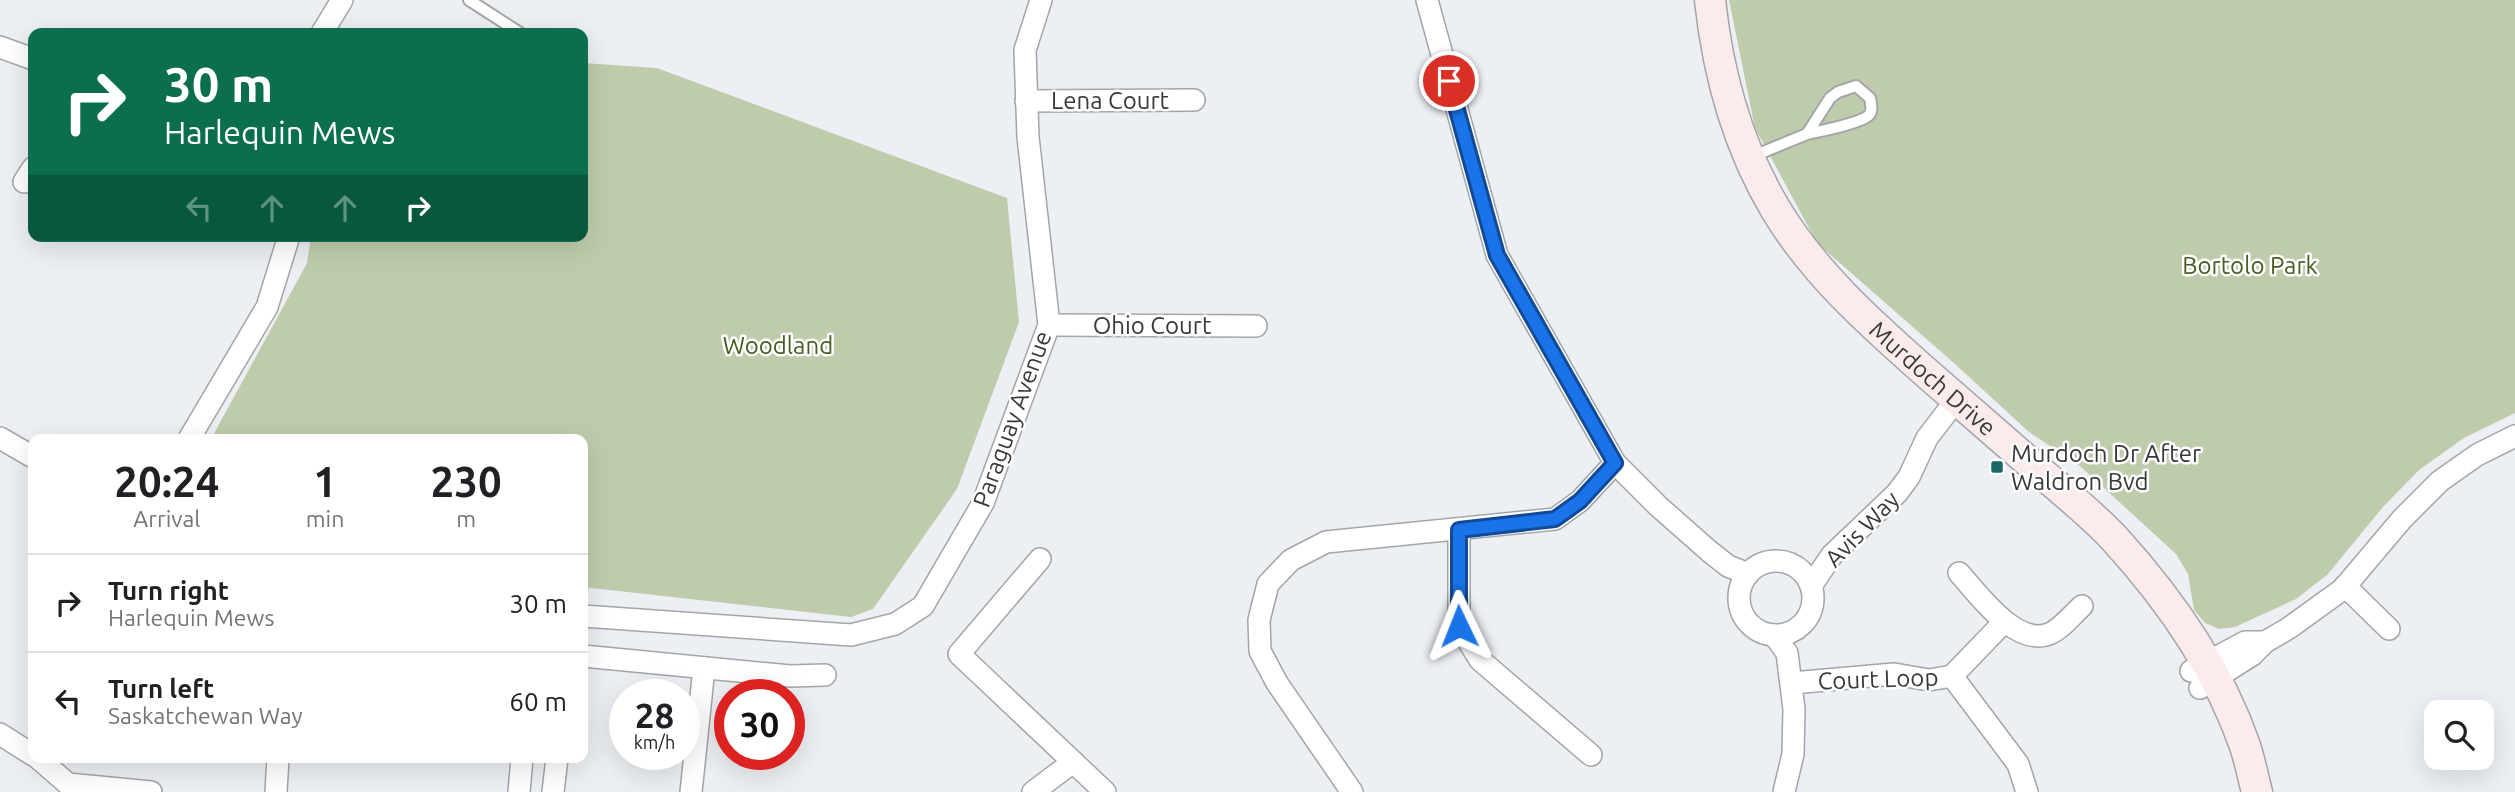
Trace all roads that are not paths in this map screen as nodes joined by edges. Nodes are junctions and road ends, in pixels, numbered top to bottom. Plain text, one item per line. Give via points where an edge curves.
1 (342, 0) edge
2 (469, 0) edge
3 (1041, 0) edge
4 (1427, 0) edge
5 (1690, 0) edge
6 (1710, 0) edge
7 (325, 28) edge
8 (512, 28) edge
9 (0, 47) edge
10 (28, 56) edge
11 (1194, 100) dead end
12 (1026, 101) junction
13 (1807, 134) junction
14 (1749, 158) junction
15 (287, 242) edge
16 (1049, 325) junction
17 (1256, 326) dead end
18 (1951, 406) junction
19 (192, 434) edge
20 (2515, 436) edge
21 (0, 438) edge
22 (28, 454) edge
23 (1615, 463) junction
24 (1459, 530) junction
25 (1040, 559) dead end
26 (1959, 573) dead end
27 (1748, 574) junction
28 (1811, 586) junction
29 (2345, 586) junction
30 (2082, 606) dead end
31 (588, 616) edge
32 (2004, 622) junction
33 (2389, 629) dead end
34 (1774, 635) junction
35 (588, 656) edge
36 (704, 668) junction
37 (825, 675) dead end
38 (2203, 675) junction
39 (1952, 676) junction
40 (1792, 684) junction
41 (0, 734) edge
42 (28, 752) edge
43 (1591, 754) dead end
44 (1073, 762) junction
45 (44, 763) edge
46 (278, 763) edge
47 (522, 763) edge
48 (557, 763) edge
49 (151, 792) edge
50 (276, 792) edge
51 (519, 792) edge
52 (554, 792) edge
53 (691, 792) edge
54 (1033, 792) edge
55 (1105, 792) edge
56 (1352, 792) edge
57 (1784, 792) edge
58 (2027, 792) edge
59 (2238, 792) edge
60 (2257, 792) edge

1 - 7 street
2 - 8 lane
3 - 12 street, Paraguay Avenue via 1025,50
4 - 23 street via 1497,255
5 - 18 main road, Murdoch Drive via 1708,99 1730,159 1759,214 1836,315
6 - 14 main road, Murdoch Drive via 1725,89
9 - 10 street
11 - 12 street, Lena Court
12 - 16 street, Paraguay Avenue
13 - 13 lane via 1838,92 1856,86 1870,98 1869,116
13 - 14 lane
14 - 18 main road, Murdoch Drive via 1777,212 1829,282
15 - 19 street via 267,307
16 - 17 street, Ohio Court
16 - 31 street, Paraguay Avenue via 983,503 923,606 895,624 851,635
18 - 28 street, Avis Way via 1927,438 1897,494 1832,555
18 - 38 main road, Murdoch Drive via 2112,536 2167,603
20 - 29 street via 2440,481
21 - 22 street
23 - 24 street via 1580,501 1555,519
23 - 27 street via 1709,551
24 - 43 street via 1459,626 1480,660
24 - 56 street via 1325,542 1291,560 1268,584 1259,620 1260,651
25 - 44 street via 959,654
26 - 32 street
27 - 28 street via 1766,562 1788,563 1806,576
27 - 34 street via 1739,596 1745,618 1752,627
28 - 34 street via 1813,598 1806,621 1786,634
29 - 33 street
29 - 38 street via 2289,628 2264,642 2245,642
30 - 32 street via 2050,634 2033,636
32 - 39 street
34 - 40 street via 1787,653
35 - 36 street
36 - 37 street
36 - 53 street
38 - 59 main road, Murdoch Drive
38 - 60 main road, Murdoch Drive via 2245,745
39 - 40 street, Court Loop via 1929,680 1894,674
39 - 58 street, Court Loop via 2018,764
40 - 57 street via 1793,754
41 - 42 street
44 - 54 street
44 - 55 street
45 - 49 street via 68,784
46 - 50 street
47 - 51 street
48 - 52 street

